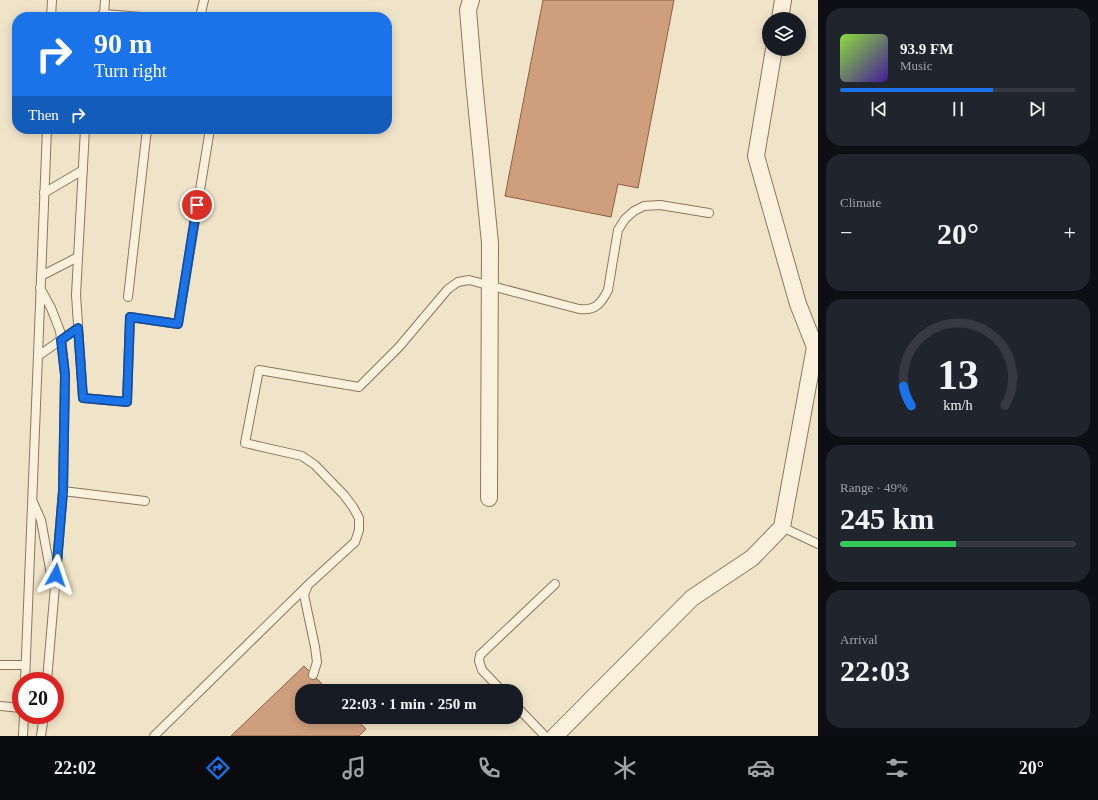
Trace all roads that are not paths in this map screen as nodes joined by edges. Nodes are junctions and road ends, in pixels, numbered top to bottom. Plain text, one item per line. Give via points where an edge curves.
1 (52, 0) edge
2 (105, 0) edge
3 (204, 0) edge
4 (470, 0) edge
5 (783, 0) edge
6 (51, 12) edge
7 (102, 12) edge
8 (201, 12) edge
9 (781, 12) edge
10 (773, 56) edge
11 (47, 134) edge
12 (85, 134) edge
13 (146, 134) edge
14 (209, 134) edge
15 (83, 170) junction
16 (44, 193) junction
17 (709, 213) dead end
18 (78, 257) junction
19 (41, 276) junction
20 (490, 286) junction
21 (40, 288) junction
22 (128, 297) dead end
23 (78, 328) junction
24 (61, 340) junction
25 (38, 356) junction
26 (63, 491) junction
27 (32, 498) junction
28 (489, 498) dead end
29 (144, 501) dead end
30 (782, 527) junction
31 (818, 544) edge
32 (555, 584) dead end
33 (308, 585) junction
34 (53, 603) junction
35 (0, 665) edge
36 (25, 665) junction
37 (25, 672) edge
38 (48, 672) edge
39 (313, 675) dead end
40 (495, 684) edge
41 (0, 706) edge
42 (12, 707) edge
43 (523, 713) edge
44 (24, 724) edge
45 (43, 724) edge
46 (23, 736) edge
47 (41, 736) edge
48 (154, 736) edge
49 (545, 736) edge
50 (555, 736) edge

1 - 6 lane
2 - 7 lane
3 - 8 lane
4 - 20 street via 468,10 490,243
5 - 9 street
10 - 30 street via 756,156 798,304 816,346
11 - 16 lane
12 - 15 lane
13 - 22 lane
14 - 23 lane via 178,324 130,317 127,402 83,398
15 - 16 lane
15 - 18 lane
16 - 19 lane
17 - 20 lane via 660,205 644,206 634,211 618,230 608,290 604,299 588,310
18 - 19 lane
18 - 23 lane
19 - 21 lane
20 - 28 street
20 - 33 lane via 468,280 458,282 448,289 400,347 359,387 259,370 245,444 302,456 315,465 344,495 359,518 355,542
21 - 24 lane via 51,308
21 - 25 lane
23 - 24 lane
24 - 25 lane
24 - 26 lane via 65,375
25 - 27 lane
26 - 29 lane
26 - 34 lane
27 - 34 lane via 41,520 52,578
27 - 36 lane
30 - 31 lane
30 - 50 street via 752,558 692,598
32 - 40 lane via 480,655 482,670
33 - 39 lane via 304,595 317,662
33 - 48 lane
34 - 38 lane
35 - 36 lane
36 - 37 lane
41 - 42 lane
43 - 49 lane
44 - 46 lane
45 - 47 lane

